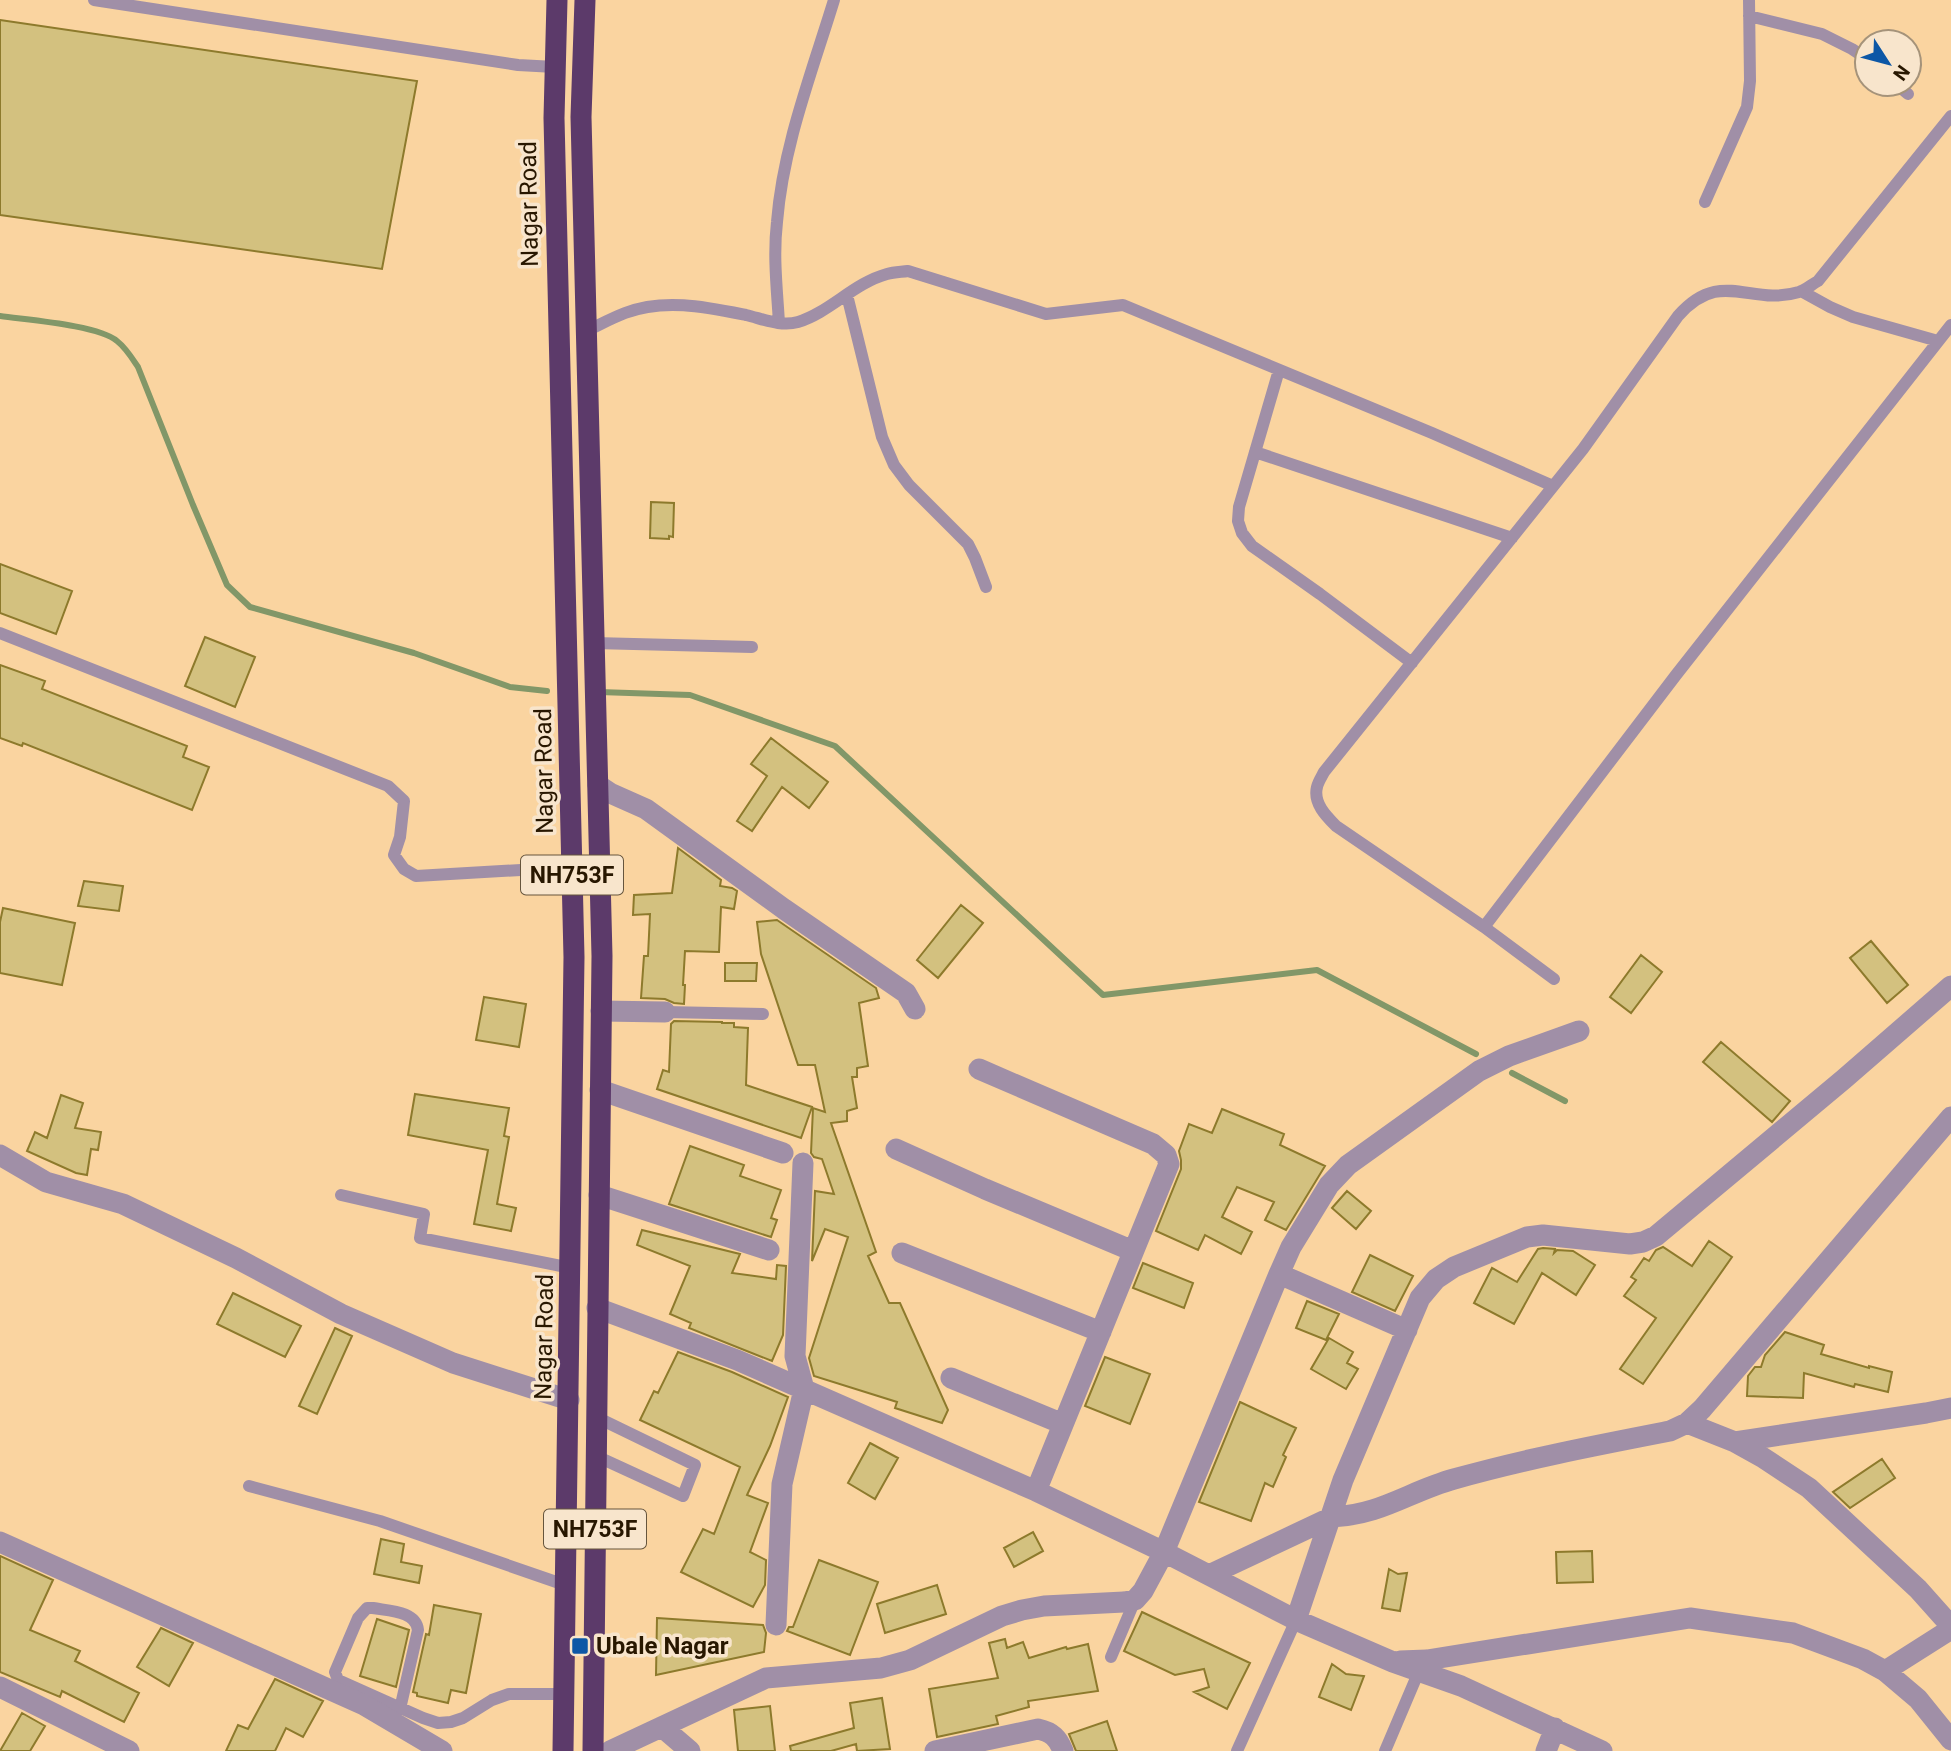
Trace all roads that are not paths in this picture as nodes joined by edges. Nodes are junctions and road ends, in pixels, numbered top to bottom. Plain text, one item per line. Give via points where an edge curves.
1 (94, 0) edge
2 (557, 0) edge
3 (585, 0) edge
4 (834, 0) edge
5 (1749, 0) edge
6 (1749, 16) junction
7 (1853, 50) edge
8 (555, 67) junction
9 (1951, 116) edge
10 (1705, 202) dead end
11 (1801, 291) junction
12 (847, 295) junction
13 (779, 323) junction
14 (1951, 325) edge
15 (586, 331) junction
16 (1938, 341) junction
17 (1279, 370) junction
18 (1255, 452) junction
19 (1553, 486) junction
20 (1513, 538) junction
21 (986, 587) dead end
22 (0, 633) edge
23 (594, 643) junction
24 (752, 648) dead end
25 (1412, 663) junction
26 (598, 785) junction
27 (572, 867) junction
28 (1484, 927) junction
29 (1554, 979) dead end
30 (1951, 986) edge
31 (915, 1009) dead end
32 (601, 1011) junction
33 (665, 1012) joint
34 (763, 1014) dead end
35 (1579, 1031) dead end
36 (979, 1069) dead end
37 (600, 1090) junction
38 (1951, 1117) edge
39 (896, 1149) dead end
40 (783, 1153) dead end
41 (0, 1155) edge
42 (803, 1163) dead end
43 (341, 1195) dead end
44 (599, 1195) junction
45 (769, 1250) dead end
46 (1133, 1251) junction
47 (902, 1253) dead end
48 (571, 1268) junction
49 (1279, 1274) junction
50 (597, 1308) junction
51 (1407, 1330) junction
52 (1101, 1332) junction
53 (951, 1378) dead end
54 (804, 1389) junction
55 (569, 1400) junction
56 (1951, 1408) edge
57 (596, 1417) junction
58 (1687, 1423) junction
59 (1063, 1424) junction
60 (1735, 1442) junction
61 (596, 1456) junction
62 (249, 1486) dead end
63 (1036, 1491) junction
64 (1332, 1517) junction
65 (0, 1542) edge
66 (1164, 1552) junction
67 (1209, 1575) junction
68 (565, 1585) junction
69 (1135, 1600) junction
70 (1296, 1620) junction
71 (776, 1625) dead end
72 (1951, 1627) edge
73 (1111, 1657) dead end
74 (1393, 1662) junction
75 (1419, 1671) junction
76 (1885, 1671) junction
77 (0, 1687) edge
78 (563, 1694) junction
79 (400, 1709) junction
80 (662, 1727) junction
81 (1555, 1728) junction
82 (1951, 1740) edge
83 (439, 1750) edge
84 (129, 1751) edge
85 (564, 1751) edge
86 (593, 1751) edge
87 (610, 1751) edge
88 (690, 1751) edge
89 (935, 1751) edge
90 (1063, 1751) edge
91 (1237, 1751) edge
92 (1385, 1751) edge
93 (1546, 1751) edge
94 (1602, 1751) edge

1 - 8 lane
2 - 8 highway, Nagar Road / NH753F
3 - 15 highway, NH753F via 581,117
4 - 13 lane via 785,165 774,261
5 - 6 lane
6 - 7 lane via 1822,34
6 - 10 lane via 1747,107
8 - 27 highway, Nagar Road / NH753F
9 - 11 lane via 1818,281
11 - 16 lane via 1853,317
11 - 19 lane via 1780,295 1720,290 1690,303
12 - 13 lane via 806,318
12 - 17 lane via 886,274 908,271 1046,314 1123,305
12 - 21 lane via 882,438 894,465 968,544
13 - 15 lane via 683,304 658,305 625,313
14 - 16 lane
15 - 23 highway, NH753F
16 - 28 lane
17 - 18 lane
17 - 19 lane
18 - 20 lane
18 - 25 lane via 1239,507 1242,533
19 - 20 lane
20 - 25 lane
22 - 27 lane via 388,786 404,801 394,855 416,876
23 - 24 lane
23 - 26 highway, NH753F
25 - 28 lane via 1324,772 1317,787 1318,799 1336,826
26 - 31 street via 646,809 906,993
26 - 32 highway, NH753F
27 - 48 highway, Nagar Road / NH753F
28 - 29 lane
30 - 51 street via 1656,1236 1630,1244 1527,1237 1436,1279 1420,1298
32 - 33 street
32 - 37 highway, NH753F
33 - 34 lane
35 - 49 street via 1509,1055 1479,1071 1348,1165 1329,1185
36 - 46 street via 1153,1144 1166,1154 1169,1164
37 - 40 street
37 - 44 highway, NH753F
38 - 58 street
39 - 46 street
41 - 55 street via 46,1182 123,1204 341,1314 453,1363
42 - 54 street via 795,1356
43 - 48 lane via 425,1214 420,1238
44 - 45 street
44 - 50 highway, NH753F
46 - 52 street
47 - 52 street
48 - 55 highway, Nagar Road / NH753F
49 - 51 street
49 - 66 street
50 - 54 street
50 - 57 highway, NH753F
51 - 64 street via 1343,1480
52 - 59 street
53 - 59 street
54 - 63 street
54 - 71 street via 782,1485
55 - 68 highway, Nagar Road / NH753F
56 - 60 street
57 - 61 highway, NH753F
57 - 61 lane via 695,1465 683,1496
58 - 60 street
58 - 64 street via 1670,1431 1462,1477 1377,1510
59 - 63 street
60 - 72 street via 1809,1488 1918,1589
61 - 86 highway, NH753F
62 - 68 lane via 380,1521
63 - 66 street
64 - 67 street
64 - 70 street
65 - 83 street via 363,1705
66 - 67 street
66 - 69 street
67 - 70 street
68 - 78 highway, Nagar Road / NH753F
69 - 73 lane
69 - 80 street via 1022,1610 910,1660 881,1668 766,1678
70 - 74 street
70 - 91 lane
72 - 76 street
74 - 75 street
74 - 76 street via 1690,1618 1793,1633
75 - 81 street
75 - 92 lane
76 - 82 street via 1919,1699
77 - 84 street
78 - 79 lane via 509,1694 451,1722 438,1723
78 - 85 highway, Nagar Road / NH753F
79 - 79 lane via 341,1683 335,1676 358,1618 367,1608 411,1616 418,1624
80 - 87 street
80 - 88 street
81 - 93 street
81 - 94 street
89 - 90 street via 1038,1728 1056,1736

